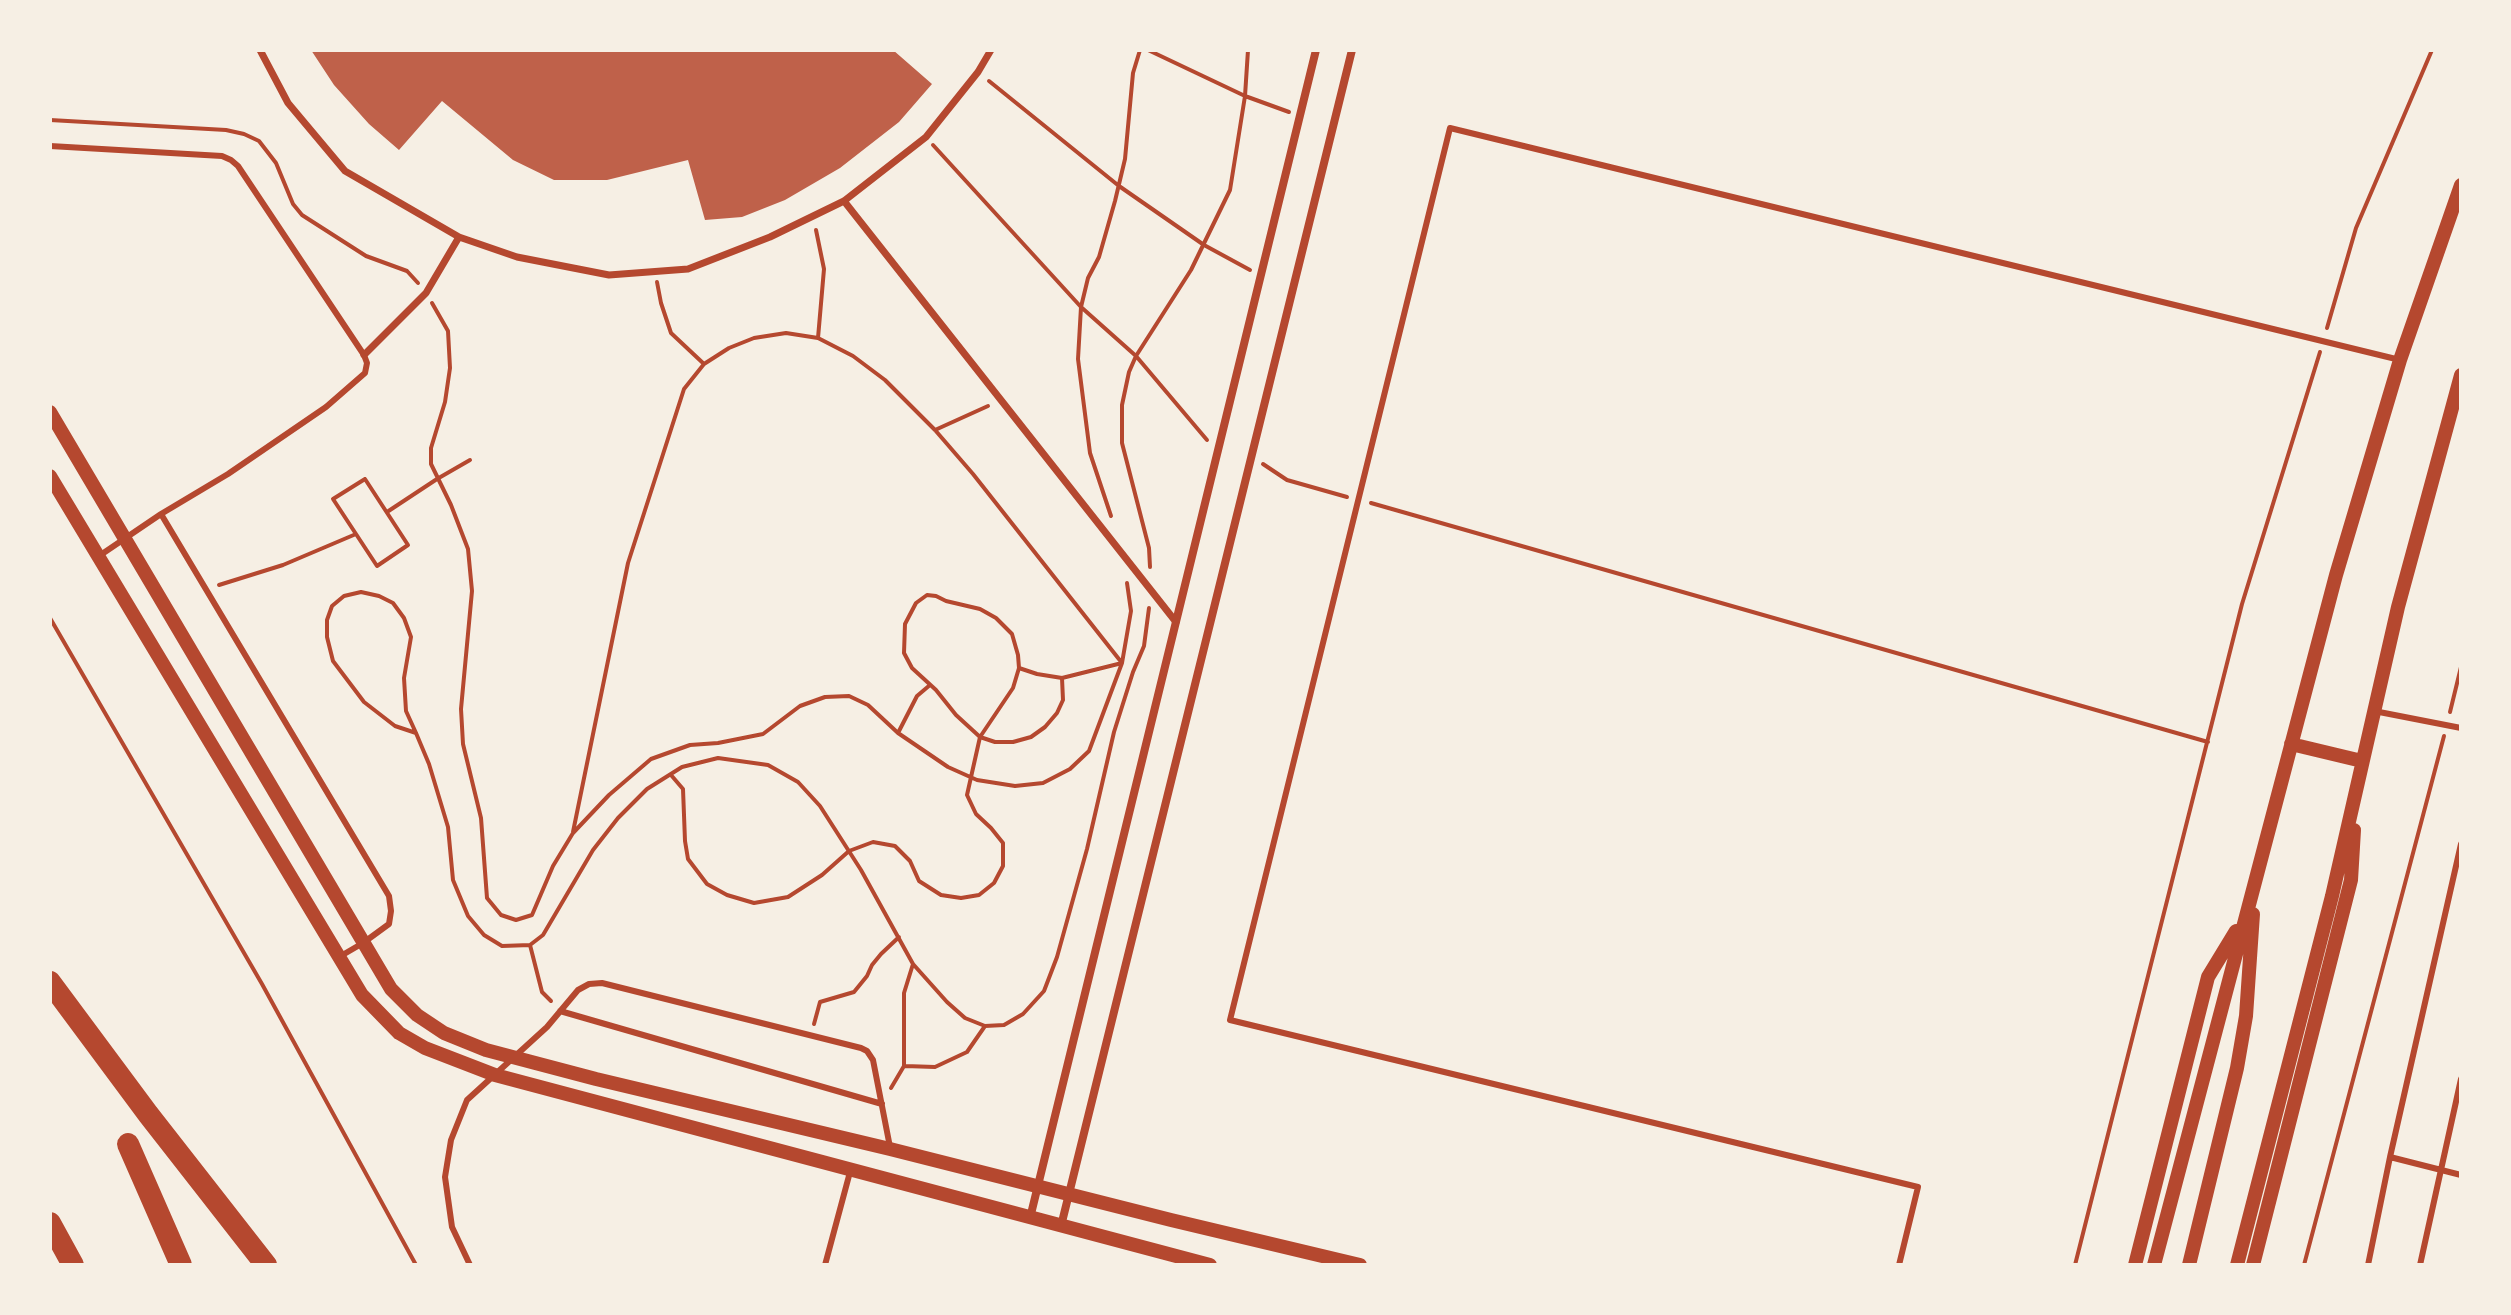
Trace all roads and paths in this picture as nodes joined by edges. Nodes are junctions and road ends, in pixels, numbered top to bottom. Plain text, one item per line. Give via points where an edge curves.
1 (260, 50) edge
2 (991, 50) edge
3 (1140, 50) edge
4 (1148, 50) edge
5 (1248, 50) edge
6 (1316, 50) edge
7 (1352, 50) edge
8 (2432, 50) edge
9 (978, 72) junction
10 (1245, 96) junction
11 (1300, 116) junction
12 (50, 120) edge
13 (926, 137) junction
14 (50, 146) edge
15 (2461, 185) edge
16 (1119, 186) junction
17 (844, 201) junction
18 (813, 216) junction
19 (459, 237) junction
20 (1204, 245) junction
21 (655, 271) junction
22 (1261, 276) junction
23 (426, 293) junction
24 (1081, 307) junction
25 (818, 338) junction
26 (2323, 341) junction
27 (364, 355) junction
28 (1136, 356) junction
29 (2400, 360) junction
30 (704, 364) junction
31 (2461, 375) edge
32 (1002, 400) junction
33 (50, 412) edge
34 (935, 430) junction
35 (1220, 445) junction
36 (1251, 456) junction
37 (470, 460) dead end
38 (50, 476) edge
39 (437, 479) junction
40 (1359, 500) junction
41 (387, 512) junction
42 (161, 514) junction
43 (356, 534) junction
44 (125, 538) junction
45 (1123, 555) junction
46 (98, 557) junction
47 (205, 589) junction
48 (1152, 591) junction
49 (50, 618) edge
50 (1176, 622) junction
51 (1122, 663) junction
52 (2461, 667) edge
53 (1019, 668) junction
54 (1062, 678) junction
55 (930, 685) junction
56 (2374, 711) junction
57 (2447, 725) junction
58 (2461, 728) edge
59 (416, 733) junction
60 (898, 733) junction
61 (980, 737) junction
62 (2208, 742) junction
63 (2291, 744) junction
64 (2362, 761) junction
65 (671, 775) junction
66 (971, 777) junction
67 (2355, 794) junction
68 (573, 833) junction
69 (2461, 844) edge
70 (849, 851) junction
71 (2255, 878) junction
72 (2245, 917) junction
73 (899, 937) junction
74 (363, 943) junction
75 (530, 945) junction
76 (339, 957) junction
77 (913, 964) junction
78 (50, 982) edge
79 (560, 1011) junction
80 (985, 1026) junction
81 (811, 1035) junction
82 (514, 1057) junction
83 (904, 1066) junction
84 (495, 1075) junction
85 (2461, 1079) edge
86 (882, 1104) junction
87 (128, 1144) dead end
88 (890, 1149) junction
89 (2390, 1157) junction
90 (850, 1170) junction
91 (2440, 1170) junction
92 (2461, 1175) edge
93 (1039, 1187) junction
94 (1067, 1194) junction
95 (1030, 1218) junction
96 (50, 1223) edge
97 (1061, 1226) junction
98 (1322, 1261) edge
99 (73, 1265) edge
100 (181, 1265) edge
101 (266, 1265) edge
102 (416, 1265) edge
103 (470, 1265) edge
104 (825, 1265) edge
105 (1210, 1265) edge
106 (1360, 1265) edge
107 (1899, 1265) edge
108 (2075, 1265) edge
109 (2135, 1265) edge
110 (2154, 1265) edge
111 (2189, 1265) edge
112 (2237, 1265) edge
113 (2253, 1265) edge
114 (2304, 1265) edge
115 (2368, 1265) edge
116 (2420, 1265) edge

1 - 19 street via 288,103 345,171
2 - 9 street
3 - 16 path
4 - 10 path
5 - 10 path
6 - 11 street
7 - 36 street
8 - 26 path via 2356,228
9 - 13 street
9 - 16 path
10 - 11 path
10 - 20 path via 1230,190
11 - 22 street
12 - 23 path via 244,134 259,141 276,163 302,215 366,256 407,271
13 - 17 street
13 - 24 path
14 - 27 lane via 231,160
15 - 29 street
16 - 20 path
16 - 24 path
17 - 18 street
17 - 32 street
18 - 21 street via 688,269
18 - 25 path via 824,269
19 - 21 street via 517,257 609,275
19 - 23 street
20 - 22 path
20 - 28 path
21 - 30 path via 671,333
22 - 35 street
23 - 27 street
23 - 39 path via 448,331 450,368 431,448
24 - 28 path
24 - 45 path via 1078,359 1090,453
25 - 30 path via 786,333 754,338
25 - 34 path via 874,372
26 - 29 lane
26 - 40 lane via 1450,128
26 - 62 path via 2242,604
27 - 42 lane via 365,373 326,407
28 - 35 path via 1204,440
28 - 48 path via 1122,405 1122,443 1149,548
29 - 63 street
30 - 68 path via 684,389 628,563
31 - 56 street
32 - 34 path
32 - 45 street
33 - 44 street
34 - 51 path
35 - 50 street
36 - 40 path via 1287,480
36 - 94 street
37 - 39 path
38 - 46 street
39 - 41 path
39 - 68 path via 468,549 472,591 461,709 463,744 481,818 487,898 501,915 516,920 532,915
40 - 62 path
40 - 107 lane via 1230,1020 1918,1187
41 - 43 path via 408,545 377,566
41 - 43 path via 365,479 333,499
42 - 44 lane
42 - 47 lane
43 - 47 path via 283,565
44 - 46 lane
44 - 74 street
45 - 48 street
45 - 51 path via 1131,611
46 - 76 street
47 - 74 lane via 389,896 389,924
48 - 50 street
48 - 80 path via 1144,646 1114,732 1049,980 1023,1014 1004,1025
49 - 102 path via 262,984
50 - 93 street
51 - 54 path
51 - 66 path via 1089,751 1070,769 1043,783 1015,786
52 - 57 path
53 - 54 path
53 - 55 path via 1012,634 996,618 927,595 905,624 904,653
53 - 61 path via 1013,688
54 - 61 path via 1063,700 1045,727 1013,742
55 - 60 path via 917,696
55 - 61 path
56 - 57 lane
56 - 64 street
57 - 58 lane
57 - 114 path
59 - 59 path via 406,711 404,678 411,637 404,618 379,596 344,596 332,606 327,620 333,661 364,702 395,726
59 - 75 path via 448,827 453,880 468,916 502,946
60 - 66 path
60 - 68 path via 868,705 849,696 825,697 800,706 763,734 690,745 651,759
61 - 66 path
62 - 108 path
63 - 64 street
63 - 71 street
64 - 67 street
65 - 70 path via 718,758 768,765 798,782
65 - 70 path via 683,789 688,859 707,884 727,895 754,903 788,897
65 - 75 path via 647,789 618,818 543,935
66 - 70 path via 968,801 1003,843 1003,866 979,895 941,895 919,881 895,846 873,842
67 - 112 street
67 - 113 street via 2351,880
69 - 89 lane
70 - 73 path
71 - 72 street
71 - 111 street via 2246,1016
72 - 109 street via 2208,977
72 - 110 street
73 - 77 path
73 - 81 path via 854,992 820,1002
74 - 76 lane
74 - 82 street via 391,989 417,1015 444,1033
75 - 79 path via 542,992
76 - 84 street via 362,995 399,1033
77 - 80 path via 965,1018
77 - 83 path via 904,993
78 - 101 highway
79 - 81 lane via 578,990 602,983
79 - 82 lane
79 - 86 lane
80 - 83 path via 967,1052 935,1067
81 - 86 lane via 867,1051
82 - 84 lane
82 - 88 street
83 - 86 path
84 - 90 street
84 - 103 lane via 467,1100 451,1140 445,1177 452,1227
85 - 91 lane
86 - 88 lane
87 - 100 highway
88 - 93 street
89 - 91 lane
89 - 115 lane
90 - 95 street
90 - 104 lane
91 - 92 lane
91 - 116 lane
93 - 94 street
93 - 95 street
94 - 97 street
94 - 98 street
95 - 97 street
96 - 99 highway
97 - 105 street
98 - 106 street

